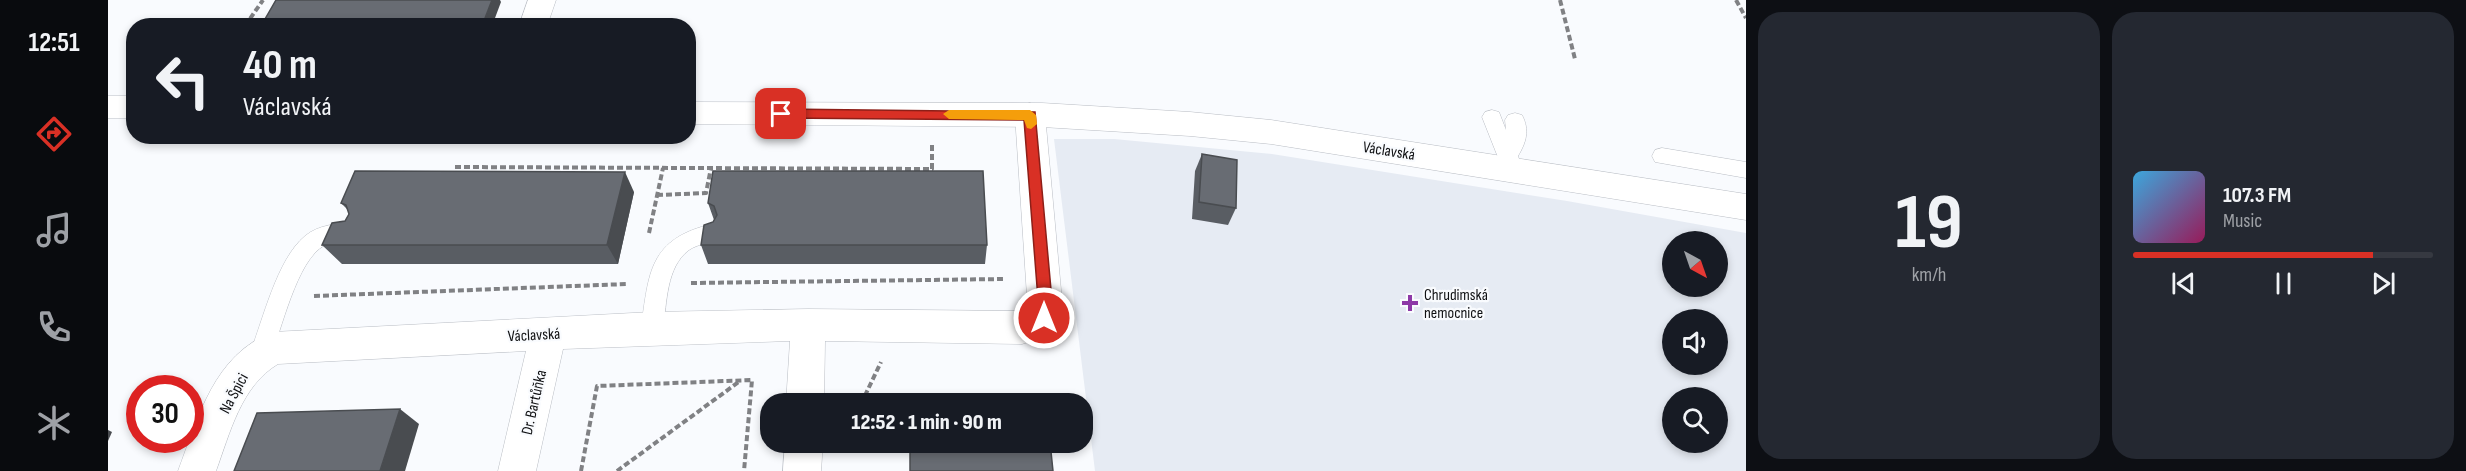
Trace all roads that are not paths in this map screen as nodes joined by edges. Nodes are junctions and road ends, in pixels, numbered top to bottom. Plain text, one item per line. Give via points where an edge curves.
1 (542, 0) edge
2 (536, 18) edge
3 (108, 107) edge
4 (126, 107) edge
5 (696, 113) edge
6 (1030, 115) junction
7 (1492, 117) dead end
8 (1515, 120) dead end
9 (1662, 156) dead end
10 (1511, 161) junction
11 (1746, 170) edge
12 (1746, 207) edge
13 (356, 232) edge
14 (712, 233) edge
15 (808, 325) junction
16 (652, 328) junction
17 (548, 334) junction
18 (261, 353) junction
19 (805, 393) edge
20 (803, 453) edge
21 (196, 471) edge
22 (517, 471) edge
23 (802, 471) edge

1 - 2 street
3 - 4 street
5 - 6 street, Václavská
6 - 10 street, Václavská via 1190,124
6 - 15 street, Václavská via 1046,312 1040,324 1022,328
7 - 10 lane
8 - 10 lane via 1517,141
9 - 11 lane
10 - 12 street, Václavská
13 - 18 lane via 329,234 306,248
14 - 16 lane via 685,240 666,261
15 - 16 street, Václavská
15 - 19 street
16 - 17 street, Václavská
17 - 18 street, Václavská via 286,346
17 - 22 street, Dr. Bartůňka
18 - 21 street, Na Špici via 233,386
20 - 23 street

